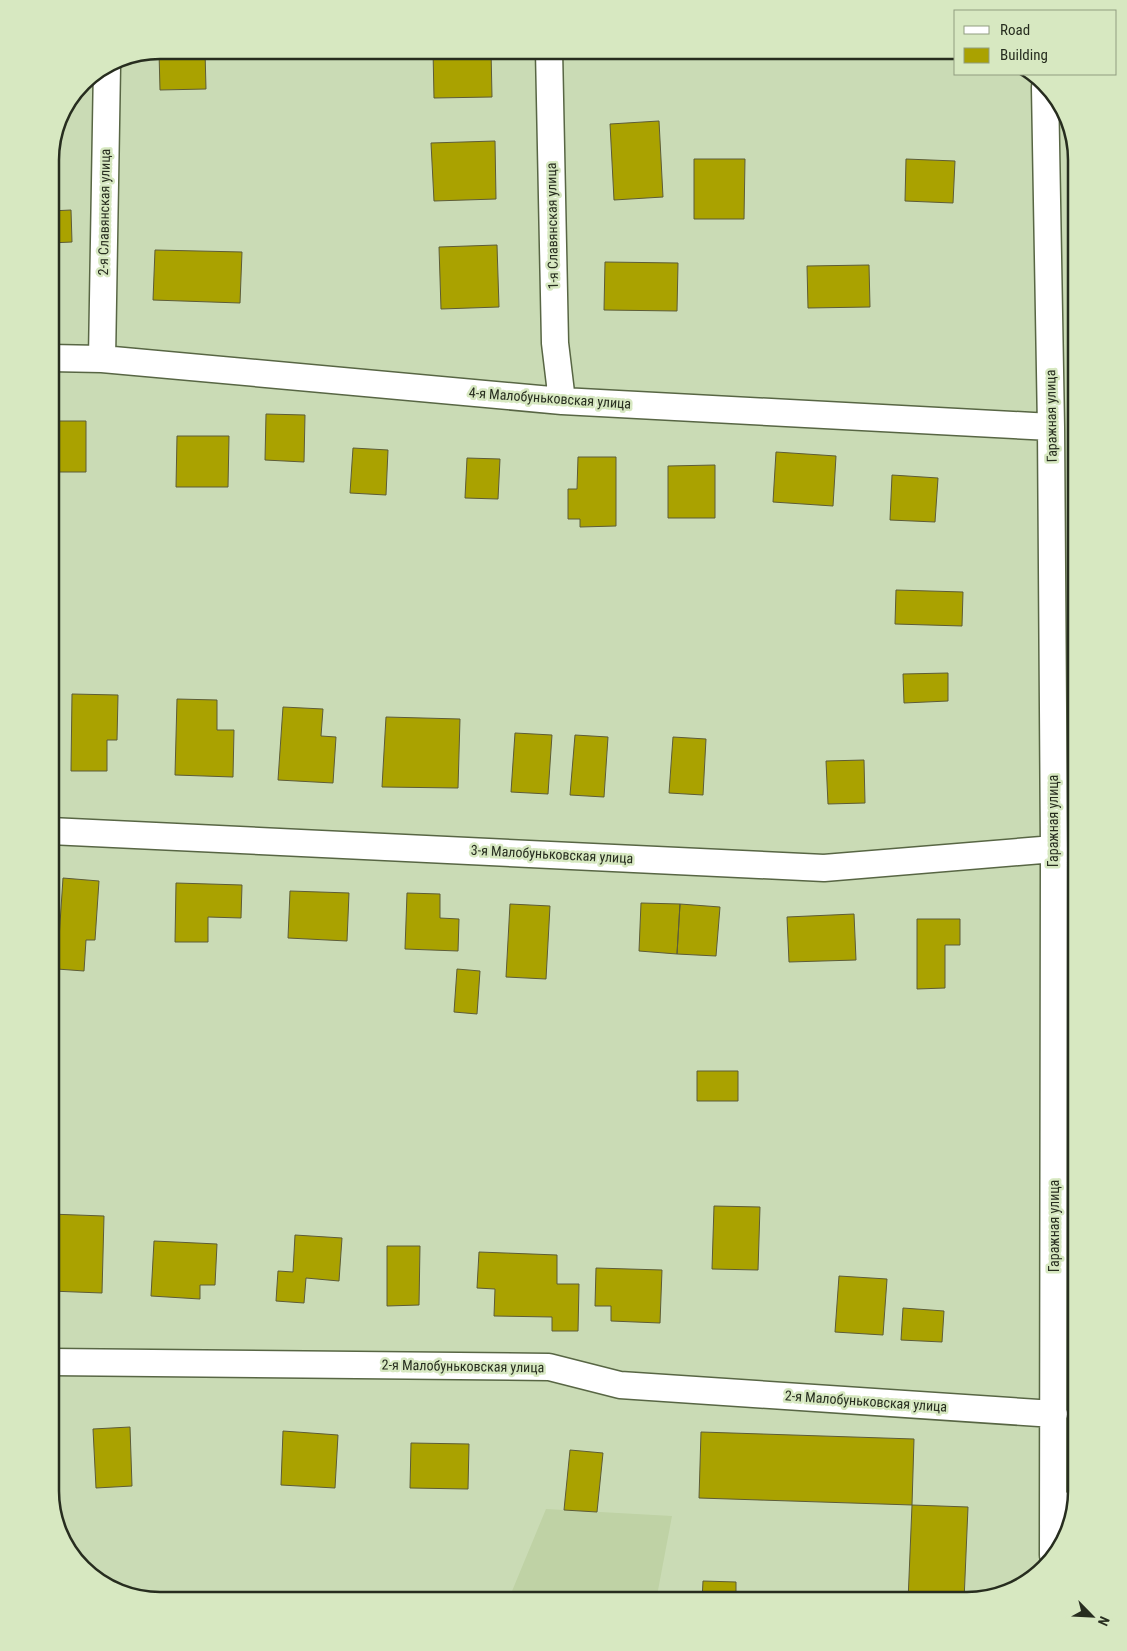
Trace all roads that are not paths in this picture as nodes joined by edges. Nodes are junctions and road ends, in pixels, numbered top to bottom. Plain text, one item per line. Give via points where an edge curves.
1 (549, 59) edge
2 (106, 75) edge
3 (1045, 96) edge
4 (59, 358) edge
5 (102, 359) junction
6 (562, 401) junction
7 (1051, 427) junction
8 (59, 831) edge
9 (1054, 849) junction
10 (59, 1362) edge
11 (1054, 1414) junction
12 (1064, 1498) edge
13 (1057, 1538) edge

1 - 6 street, 1-я Славянская улица via 555,343
2 - 5 street, 2-я Славянская улица
3 - 7 street, Гаражная улица
4 - 5 street, 4-я Малобуньковская улица
5 - 6 street, 4-я Малобуньковская улица
6 - 7 street, 4-я Малобуньковская улица
7 - 9 street, Гаражная улица
8 - 9 street, 3-я Малобуньковская улица via 824,868
9 - 11 street, Гаражная улица
10 - 11 street, 2-я Малобуньковская улица via 549,1367 620,1385
11 - 12 street, Гаражная улица
12 - 13 street, Гаражная улица

